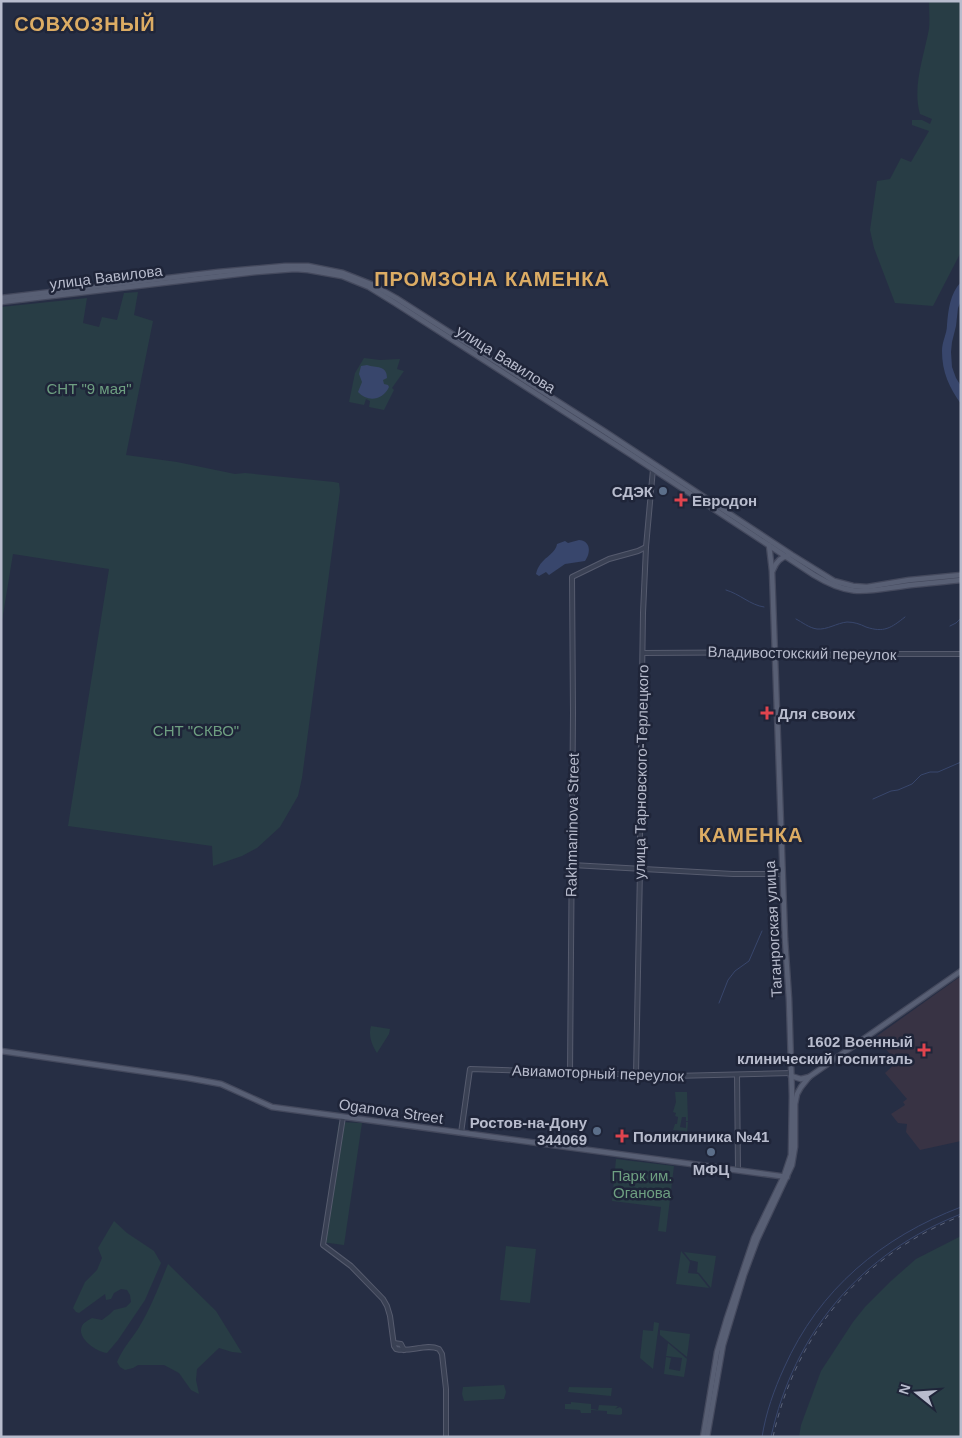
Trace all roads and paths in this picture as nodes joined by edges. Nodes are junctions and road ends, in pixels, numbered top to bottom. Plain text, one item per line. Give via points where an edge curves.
1 (1, 300) edge
2 (653, 469) junction
3 (769, 545) junction
4 (646, 547) junction
5 (792, 555) junction
6 (786, 556) junction
7 (772, 571) junction
8 (961, 575) edge
9 (961, 580) edge
10 (643, 653) junction
11 (775, 653) junction
12 (961, 654) edge
13 (572, 865) junction
14 (640, 869) junction
15 (782, 874) junction
16 (961, 971) edge
17 (1, 1051) edge
18 (570, 1073) junction
19 (636, 1075) junction
20 (791, 1075) junction
21 (737, 1076) junction
22 (809, 1077) junction
23 (343, 1117) junction
24 (461, 1133) junction
25 (738, 1170) junction
26 (785, 1176) junction
27 (446, 1437) edge
28 (705, 1437) edge

1 - 2 main road, улица Вавилова via 256,272 308,270 342,276 395,303
1 - 5 main road, улица Вавилова via 256,268 308,266 343,273 396,298
2 - 3 main road, улица Вавилова
2 - 4 street, улица Тарновского-Терлецкого
3 - 6 main road, улица Вавилова
3 - 7 main road, Таганрогская улица
4 - 10 street, улица Тарновского-Терлецкого
4 - 13 street, Rakhmaninova Street via 609,559 572,577
5 - 6 main road
5 - 8 main road, улица Вавилова via 834,581 853,586
6 - 7 main road via 775,563
6 - 9 main road, улица Вавилова via 823,581 852,591
7 - 11 main road, Таганрогская улица
10 - 11 street, Владивостокский переулок
10 - 14 street, улица Тарновского-Терлецкого
11 - 12 street, Владивостокский переулок via 814,652 846,657
11 - 15 main road, Таганрогская улица
13 - 14 street
13 - 18 street, Rakhmaninova Street
14 - 15 street
14 - 19 street, улица Тарновского-Терлецкого
15 - 20 main road, Таганрогская улица
16 - 22 main road
17 - 23 main road, Oganova Street via 221,1084 272,1107
18 - 19 street, Авиамоторный переулок
18 - 24 street, Авиамоторный переулок via 470,1069
19 - 21 street, Авиамоторный переулок
20 - 21 street, Авиамоторный переулок
20 - 22 main road
20 - 26 main road, Таганрогская улица via 792,1146
21 - 25 street
22 - 26 main road, Таганрогская улица via 797,1094 795,1147 792,1164
23 - 24 main road, Oganova Street
23 - 27 street via 323,1245 351,1266 383,1299 390,1316 394,1343 401,1344 404,1350 439,1348 446,1389
24 - 25 main road, Oganova Street
25 - 26 main road, Oganova Street
26 - 28 main road, Таганрогская улица via 755,1239 722,1344

